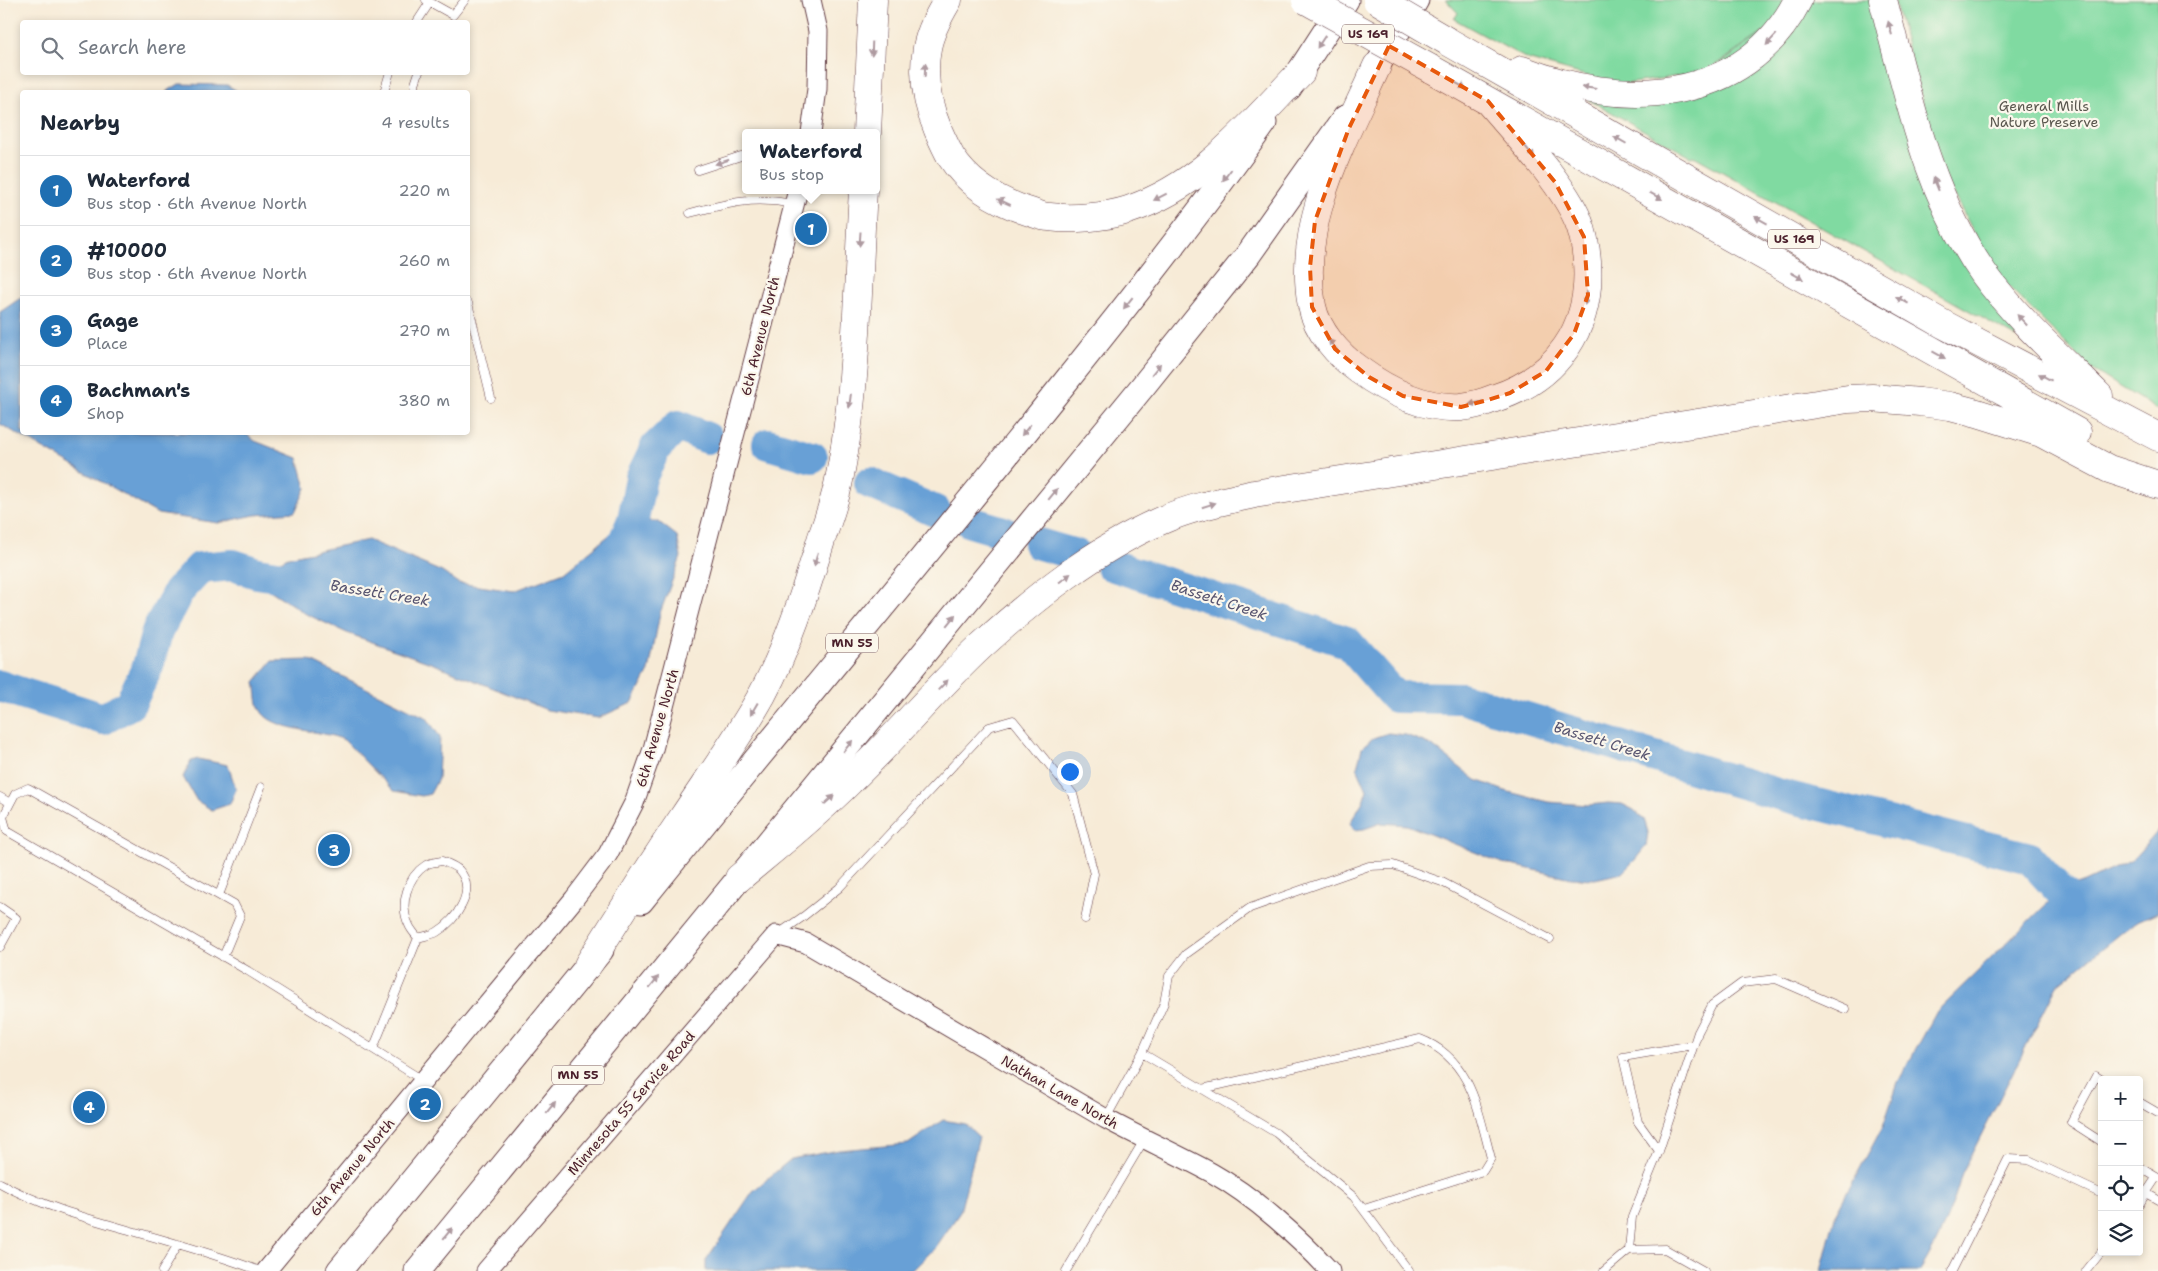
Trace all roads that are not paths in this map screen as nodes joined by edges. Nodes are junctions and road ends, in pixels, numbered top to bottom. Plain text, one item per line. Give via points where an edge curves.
1 (465, 0) edge
2 (811, 0) edge
3 (874, 0) edge
4 (948, 0) edge
5 (1306, 0) edge
6 (1346, 0) edge
7 (1376, 0) edge
8 (1416, 0) edge
9 (1798, 0) edge
10 (1883, 0) edge
11 (428, 1) edge
12 (453, 15) junction
13 (419, 20) edge
14 (449, 20) edge
15 (1473, 55) junction
16 (1377, 66) junction
17 (1301, 72) junction
18 (389, 75) edge
19 (418, 75) edge
20 (385, 90) edge
21 (416, 90) edge
22 (1488, 101) junction
23 (812, 129) edge
24 (867, 129) edge
25 (742, 156) edge
26 (698, 170) dead end
27 (863, 194) edge
28 (796, 197) edge
29 (690, 214) dead end
30 (470, 311) edge
31 (491, 398) dead end
32 (2120, 416) junction
33 (2158, 437) edge
34 (2158, 475) edge
35 (2158, 486) edge
36 (261, 787) dead end
37 (0, 797) edge
38 (10, 803) junction
39 (739, 878) junction
40 (219, 895) junction
41 (0, 907) edge
42 (1085, 919) dead end
43 (776, 935) junction
44 (418, 938) junction
45 (1550, 939) dead end
46 (0, 947) edge
47 (223, 957) junction
48 (588, 965) junction
49 (1845, 1009) dead end
50 (1693, 1045) junction
51 (373, 1049) junction
52 (1142, 1053) junction
53 (2098, 1077) edge
54 (424, 1081) junction
55 (1202, 1089) junction
56 (2143, 1104) edge
57 (2158, 1113) edge
58 (1106, 1119) junction
59 (2098, 1139) edge
60 (1144, 1140) junction
61 (1658, 1151) junction
62 (2143, 1169) edge
63 (2157, 1178) edge
64 (0, 1183) edge
65 (2098, 1192) edge
66 (2146, 1193) junction
67 (2143, 1198) edge
68 (2158, 1200) edge
69 (1364, 1209) junction
70 (178, 1244) junction
71 (1629, 1250) junction
72 (2098, 1256) edge
73 (488, 1270) edge
74 (162, 1271) edge
75 (260, 1271) edge
76 (266, 1271) edge
77 (339, 1271) edge
78 (417, 1271) edge
79 (1066, 1271) edge
80 (1330, 1271) edge
81 (1409, 1271) edge
82 (1604, 1271) edge
83 (1704, 1271) edge
84 (1952, 1271) edge
85 (2086, 1271) edge

1 - 12 lane
2 - 23 street via 818,31 817,88
3 -> 24 highway
17 -> 4 highway via 1214,162 1158,199 1112,214 1048,218 989,194 964,173 944,142 928,98 925,67 930,35
5 -> 22 highway, US 169, bridge
6 -> 17 highway, MN 55
7 - 15 highway, US 169, bridge
8 - 16 highway, MN 55
9 -> 15 highway via 1772,40 1744,64 1711,81 1674,90 1629,93 1572,86
32 -> 10 highway via 2015,312 1964,242 1931,170
11 - 12 lane
11 - 13 lane
12 - 14 lane
32 -> 15 highway, US 169 via 1943,324
22 -> 16 highway via 1554,182 1578,219 1585,246 1588,294 1574,334 1546,371 1529,383 1510,394 1461,406 1423,402 1403,396 1354,366 1327,338 1312,307 1310,244 1315,220 1332,171
39 -> 16 highway, MN 55 via 1248,255
17 -> 48 highway, MN 55 via 1229,173 1111,325
18 - 20 lane
19 - 21 lane
22 -> 34 highway, US 169
25 -> 26 lane
27 -> 48 highway via 855,363 843,457 813,573 791,634 738,737
28 - 29 lane via 730,202
28 - 54 street, 6th Avenue North via 653,749 634,803 608,854
30 - 31 lane
32 - 33 highway, US 169
39 -> 35 highway via 849,782 981,647 1040,596 1131,535 1162,520 1219,502 1551,445 1872,398 1950,406 2007,422 2041,433 2109,469
36 - 40 lane
37 - 38 lane
38 - 40 lane via 15,794 28,788
38 - 47 lane via 3,817 6,831
78 -> 39 highway, MN 55
40 - 47 lane via 234,904 240,916
41 - 46 lane via 16,918
42 - 43 lane via 1094,874 1073,794 1013,720 989,727 839,888
43 - 58 street, Nathan Lane North via 806,943
43 - 73 street, Minnesota 55 Service Road
44 - 44 lane via 409,926 404,908 408,889 427,864 442,861 459,870 466,885 463,905 435,934
44 - 51 lane
45 - 52 lane via 1442,882 1392,865 1369,866 1250,908 1186,954 1169,976 1164,1003
47 - 51 lane
48 - 77 highway, MN 55
49 - 50 lane via 1776,979 1742,984 1712,1005
50 - 61 lane
50 - 61 lane via 1622,1057 1638,1122
51 - 54 lane
52 - 55 lane
52 - 58 lane
53 - 59 lane via 2071,1122
54 - 76 street, 6th Avenue North
55 - 69 lane via 1276,1133 1354,1197
55 - 69 lane via 1420,1039 1436,1045 1458,1065 1472,1091 1492,1158 1482,1171
56 - 57 lane
58 - 60 street, Nathan Lane North
60 - 79 lane
60 - 80 street, Nathan Lane North via 1213,1174 1253,1202 1307,1246
61 - 71 lane via 1632,1217
62 - 63 lane
63 - 66 lane
64 - 70 lane via 66,1212
65 - 84 lane via 2029,1160 2008,1159
66 - 67 lane
66 - 68 lane
69 - 81 lane
70 - 74 lane
70 - 75 lane
71 - 82 lane
71 - 83 lane via 1665,1249
72 - 85 lane

